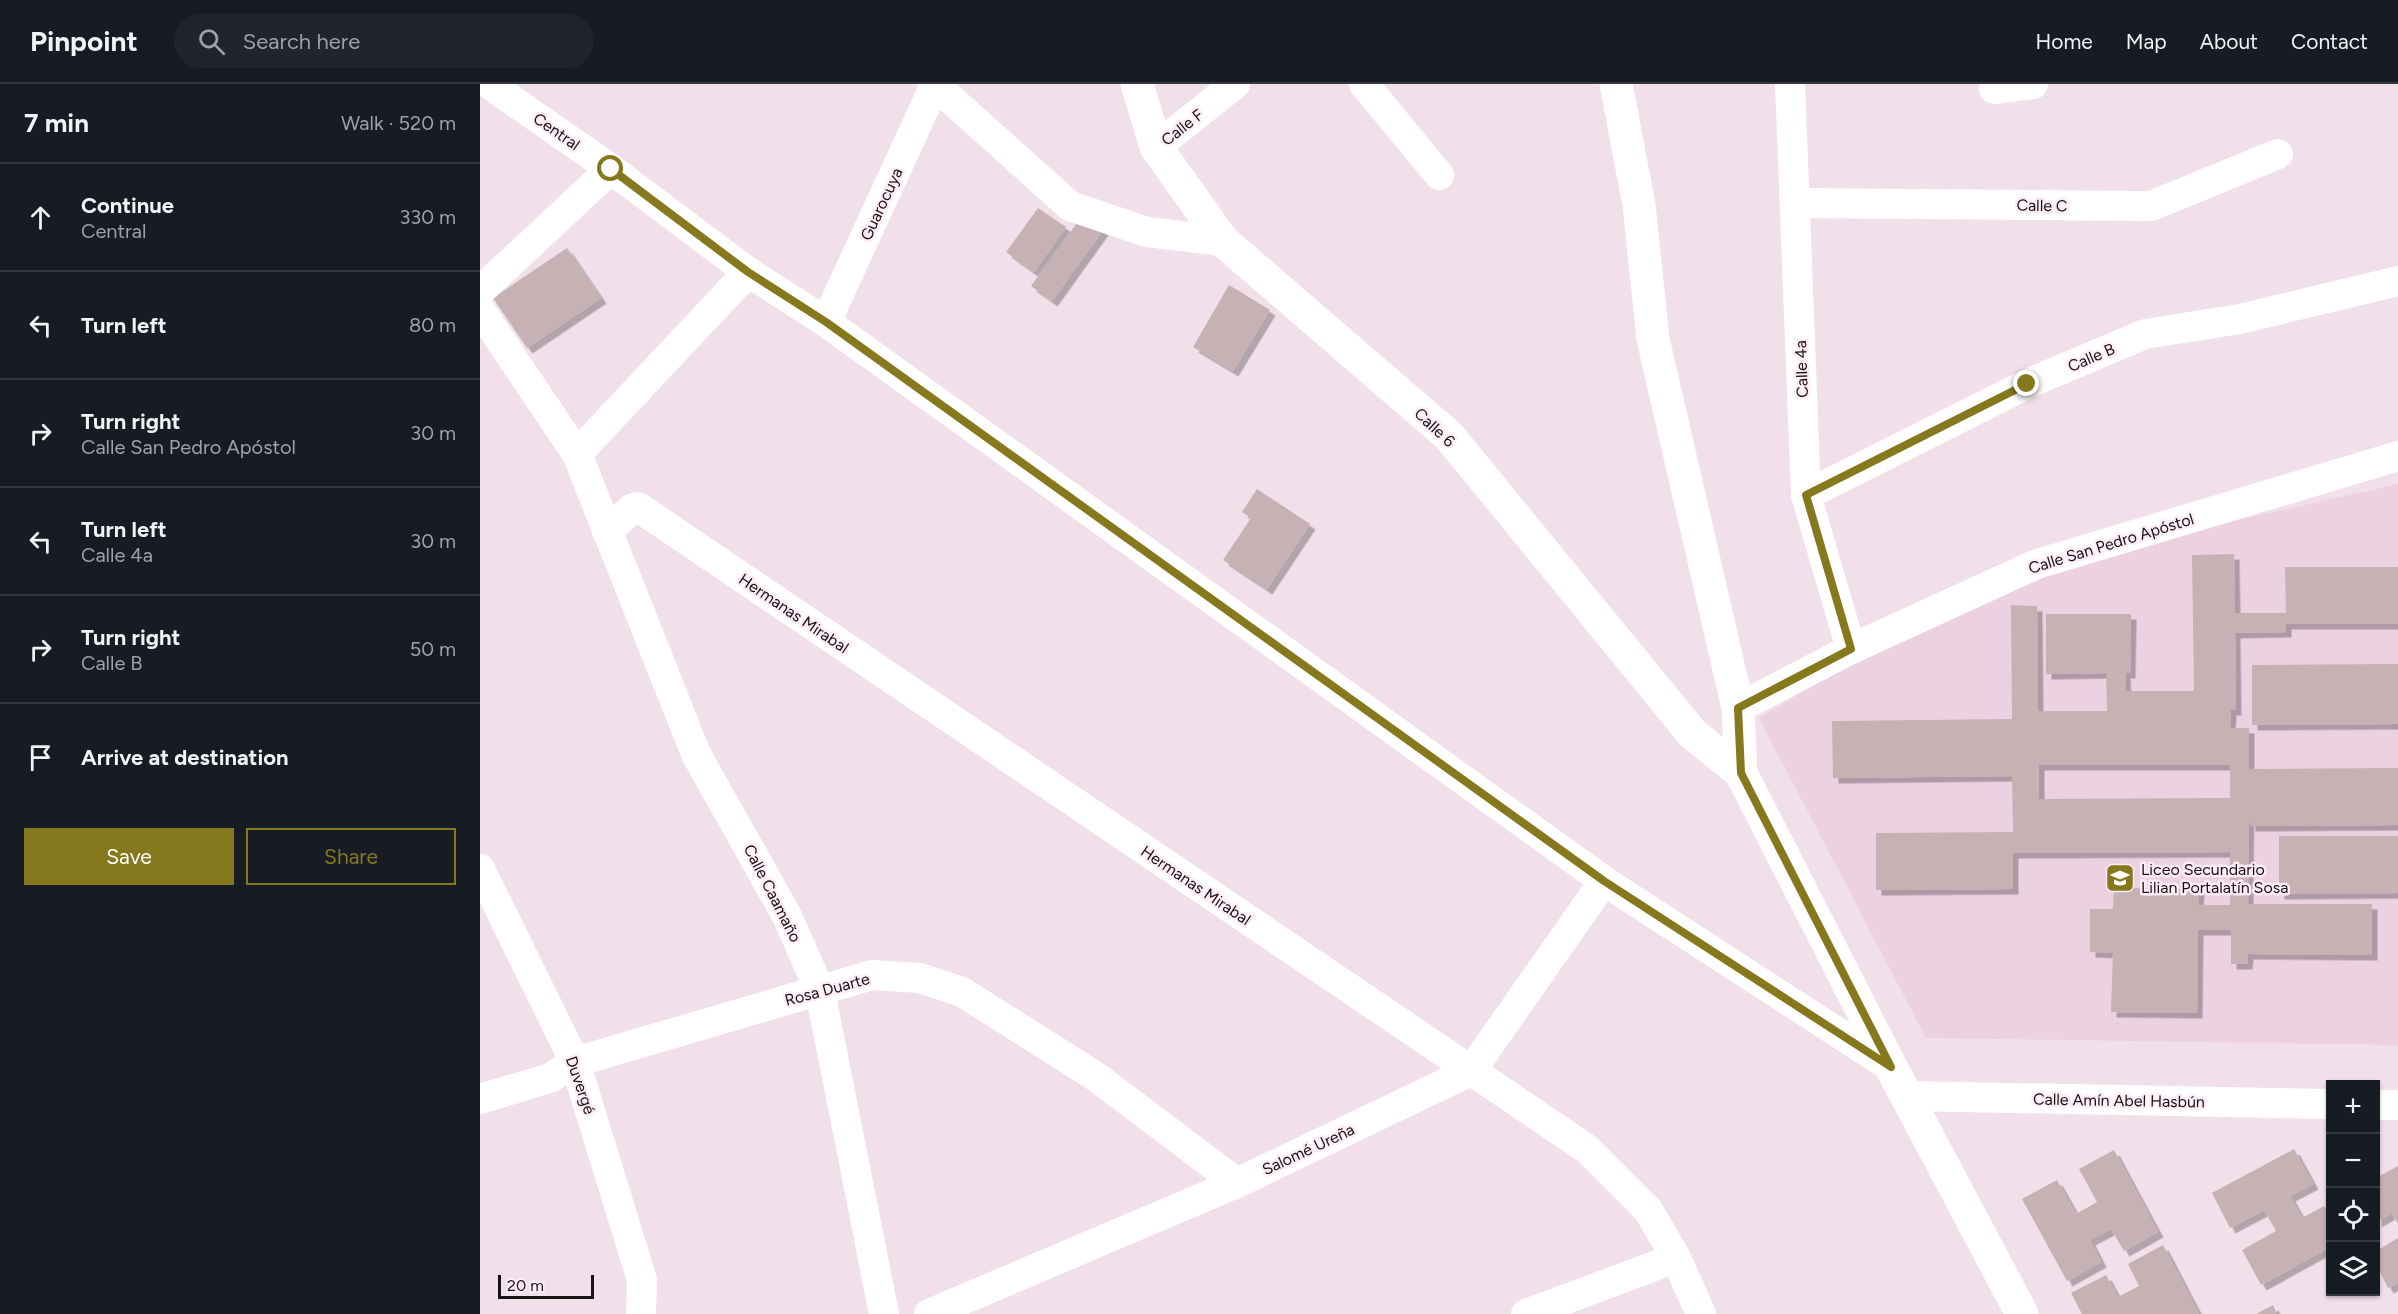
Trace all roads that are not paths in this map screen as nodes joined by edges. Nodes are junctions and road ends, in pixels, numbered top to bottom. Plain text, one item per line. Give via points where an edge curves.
1 (491, 84) edge
2 (1137, 84) edge
3 (1235, 84) edge
4 (1364, 84) edge
5 (1617, 84) edge
6 (1790, 84) edge
7 (2033, 84) edge
8 (935, 85) edge
9 (1994, 89) dead end
10 (1156, 147) junction
11 (2278, 154) dead end
12 (611, 169) junction
13 (1439, 175) dead end
14 (1796, 203) junction
15 (1223, 241) junction
16 (748, 272) junction
17 (2398, 281) edge
18 (480, 291) edge
19 (480, 310) edge
20 (826, 322) junction
21 (577, 454) junction
22 (2398, 456) edge
23 (1806, 495) junction
24 (607, 531) junction
25 (1851, 649) junction
26 (1738, 708) junction
27 (1741, 773) junction
28 (480, 869) edge
29 (1604, 881) junction
30 (820, 991) junction
31 (575, 1062) junction
32 (1891, 1067) junction
33 (1471, 1071) junction
34 (1906, 1096) junction
35 (480, 1099) edge
36 (2326, 1104) edge
37 (2380, 1105) edge
38 (2398, 1106) edge
39 (1237, 1183) junction
40 (1676, 1258) junction
41 (641, 1314) edge
42 (884, 1314) edge
43 (929, 1314) edge
44 (1526, 1314) edge
45 (1701, 1314) edge
46 (2022, 1314) edge

1 - 12 street, Central
2 - 10 street, Calle 6
3 - 10 street, Calle F
4 - 13 street
5 - 26 street via 1639,205 1653,339
6 - 14 street, Calle 4a
7 - 9 street
8 - 15 street via 1070,206 1147,232
8 - 20 street, Guarocuya
10 - 15 street, Calle 6
11 - 14 street, Calle C via 2151,206
12 - 16 street, Central
12 - 18 street
14 - 23 street, Calle 4a
15 - 27 street, Calle 6 via 1449,436 1692,733
16 - 20 street, Central
16 - 21 street
17 - 23 street, Calle B via 2240,319 2145,334 2027,384
19 - 21 street, Calle Caamaño
20 - 29 street, Central
21 - 24 street, Calle Caamaño
22 - 25 street, Calle San Pedro Apóstol via 2037,564
23 - 25 street, Calle 4a
24 - 30 street, Calle Caamaño via 696,754 787,916
24 - 33 street, Hermanas Mirabal via 638,507
25 - 26 street, Calle San Pedro Apóstol
26 - 27 street
27 - 32 street
28 - 31 street, Duvergé
29 - 32 street, Central
29 - 33 street, Salomé Ureña
30 - 31 street, Rosa Duarte
30 - 39 street, Rosa Duarte via 872,975 920,978 962,992 1095,1076
30 - 42 street, Calle Caamaño
31 - 35 street, Rosa Duarte via 550,1078
31 - 41 street, Duvergé via 642,1280
32 - 34 street
33 - 39 street, Salomé Ureña
33 - 40 street, Hermanas Mirabal via 1587,1149 1648,1210
34 - 36 street, Calle Amín Abel Hasbún
34 - 46 street
37 - 38 street
39 - 43 street, Salomé Ureña
40 - 44 street
40 - 45 street, Hermanas Mirabal

